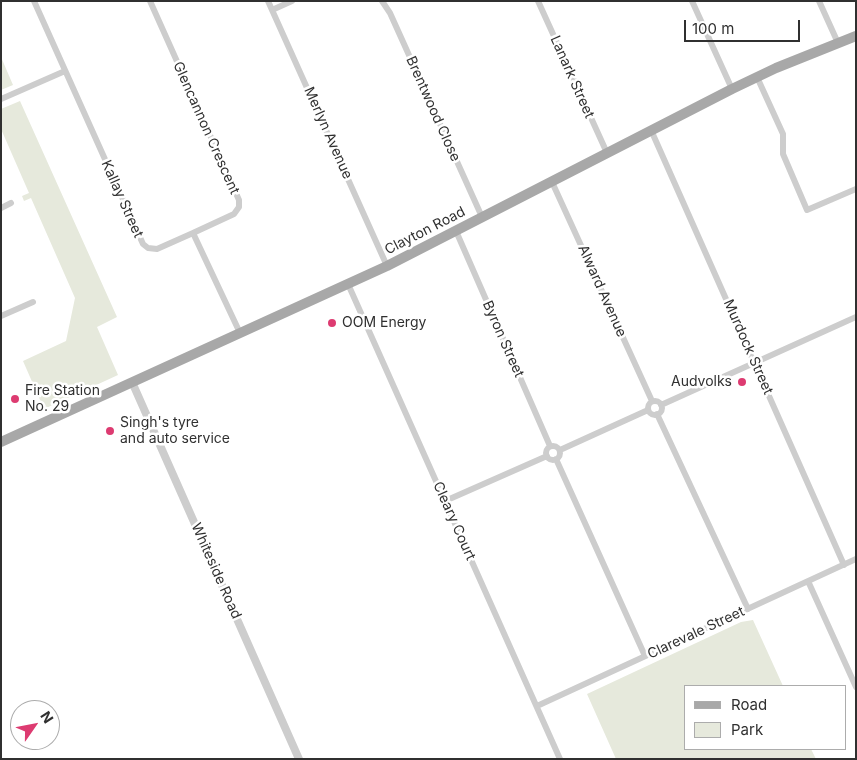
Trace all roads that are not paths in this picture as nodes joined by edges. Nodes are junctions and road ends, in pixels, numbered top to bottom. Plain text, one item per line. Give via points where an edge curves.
1 (34, 1) edge
2 (150, 1) edge
3 (268, 1) edge
4 (292, 1) edge
5 (382, 1) edge
6 (538, 1) edge
7 (692, 1) edge
8 (819, 1) edge
9 (272, 10) junction
10 (856, 36) edge
11 (838, 43) junction
12 (65, 71) junction
13 (758, 77) junction
14 (732, 89) junction
15 (1, 99) edge
16 (651, 130) junction
17 (607, 153) junction
18 (552, 182) junction
19 (856, 189) edge
20 (11, 204) dead end
21 (1, 208) edge
22 (482, 217) junction
23 (456, 231) junction
24 (193, 232) junction
25 (387, 266) junction
26 (348, 284) junction
27 (33, 302) dead end
28 (1, 316) edge
29 (856, 317) edge
30 (240, 333) junction
31 (755, 363) junction
32 (132, 382) junction
33 (652, 401) junction
34 (661, 405) junction
35 (648, 410) junction
36 (658, 414) junction
37 (1, 442) edge
38 (550, 446) junction
39 (560, 450) junction
40 (547, 456) junction
41 (556, 459) junction
42 (445, 501) junction
43 (856, 559) edge
44 (844, 565) junction
45 (808, 581) junction
46 (748, 609) junction
47 (645, 656) junction
48 (856, 687) edge
49 (537, 706) junction
50 (299, 759) edge
51 (560, 759) edge

1 - 12 street, Kallay Street
2 - 24 street, Glencannon Crescent via 238,200 234,214
3 - 9 street, Merlyn Avenue
4 - 9 street
5 - 22 street, Brentwood Close
6 - 17 street, Lanark Street
7 - 14 street
8 - 11 street
9 - 25 street, Merlyn Avenue
10 - 11 main road, Clayton Road
11 - 13 main road, Clayton Road
12 - 15 street
12 - 24 street, Kallay Street via 143,244 157,248
13 - 14 main road, Clayton Road
13 - 19 street via 783,134 783,154 807,210
14 - 16 main road, Clayton Road
16 - 17 main road, Clayton Road
16 - 31 street, Murdock Street
17 - 18 main road, Clayton Road
18 - 22 main road, Clayton Road
18 - 33 street, Alward Avenue
20 - 21 street
22 - 23 main road, Clayton Road
23 - 25 main road, Clayton Road
23 - 38 street, Byron Street
24 - 30 street
25 - 26 main road, Clayton Road
26 - 30 main road, Clayton Road
26 - 42 street, Cleary Court
27 - 28 street
29 - 31 street
30 - 32 main road, Clayton Road
31 - 34 street
31 - 44 street, Murdock Street
32 - 37 main road, Clayton Road
32 - 50 street, Whiteside Road
33 - 34 street
33 - 35 street
34 - 36 street
35 - 36 street
35 - 39 street
36 - 46 street
38 - 39 street
38 - 40 street
39 - 41 street
40 - 41 street
40 - 42 street
41 - 47 street
42 - 49 street, Cleary Court
43 - 44 street, Clarevale Street
44 - 45 street, Clarevale Street
45 - 46 street, Clarevale Street
45 - 48 street
46 - 47 street, Clarevale Street
47 - 49 street, Clarevale Street
49 - 51 street, Cleary Court

